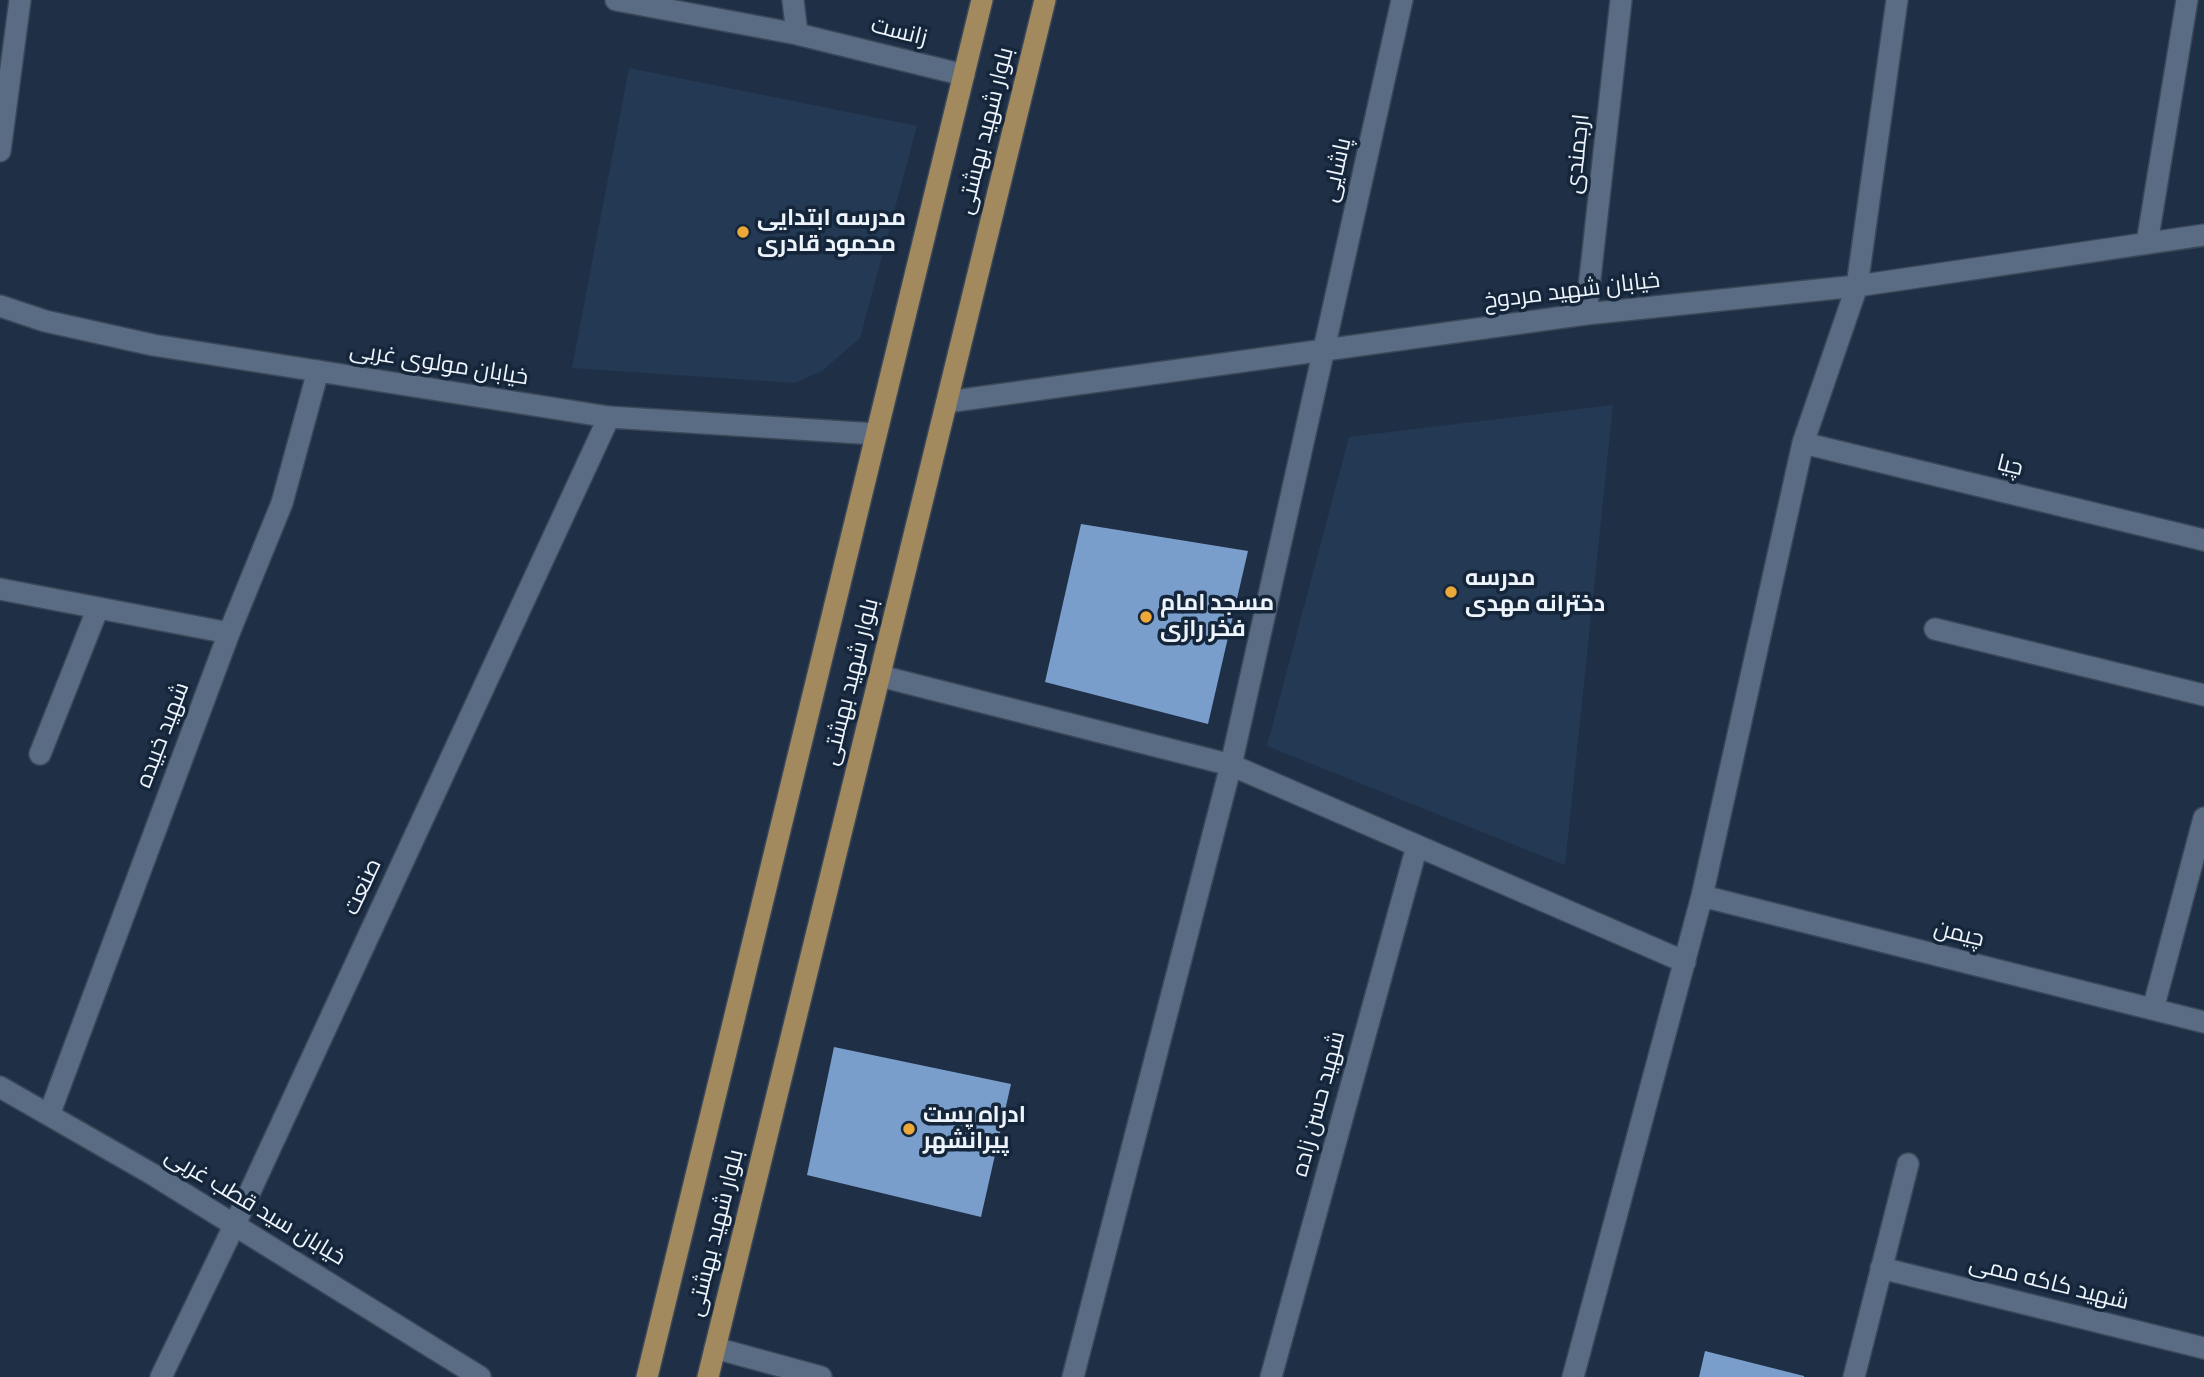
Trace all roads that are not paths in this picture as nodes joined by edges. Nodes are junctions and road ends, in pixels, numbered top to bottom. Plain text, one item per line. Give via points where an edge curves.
1 (20, 0) edge
2 (616, 0) edge
3 (793, 0) edge
4 (982, 0) edge
5 (1045, 0) edge
6 (1402, 0) edge
7 (1621, 0) edge
8 (1897, 0) edge
9 (2188, 0) edge
10 (797, 34) junction
11 (964, 75) junction
12 (2, 111) edge
13 (0, 151) edge
14 (2204, 234) edge
15 (2147, 243) junction
16 (1857, 285) junction
17 (0, 306) edge
18 (1586, 314) junction
19 (1324, 350) junction
20 (318, 371) junction
21 (947, 402) junction
22 (609, 417) junction
23 (876, 435) junction
24 (1803, 443) junction
25 (2204, 540) edge
26 (0, 589) edge
27 (98, 608) junction
28 (1935, 629) dead end
29 (229, 633) junction
30 (880, 676) junction
31 (2204, 695) edge
32 (40, 754) dead end
33 (1231, 765) junction
34 (2204, 818) edge
35 (1417, 846) junction
36 (1702, 896) junction
37 (1685, 962) junction
38 (2152, 1009) junction
39 (2204, 1022) edge
40 (0, 1087) edge
41 (49, 1115) junction
42 (1908, 1164) dead end
43 (235, 1224) junction
44 (1881, 1268) junction
45 (715, 1348) junction
46 (2204, 1348) edge
47 (160, 1377) edge
48 (480, 1377) edge
49 (647, 1377) edge
50 (708, 1377) edge
51 (821, 1377) edge
52 (1073, 1377) edge
53 (1271, 1377) edge
54 (1573, 1377) edge
55 (1854, 1377) edge

1 - 12 street
2 - 10 street, زانست
3 - 10 street
4 - 11 main road, بلوار شهید بهشتی
5 - 21 main road, بلوار شهید بهشتی
6 - 19 street, پاشایی
7 - 18 street, ارجمندی
8 - 16 street
9 - 15 street
10 - 11 street, زانست
11 - 23 main road, بلوار شهید بهشتی
12 - 13 street
14 - 15 street, خیابان شهید مردوخ
15 - 16 street, خیابان شهید مردوخ
16 - 18 street, خیابان شهید مردوخ
16 - 24 street
17 - 20 street, خیابان مولوی غربی via 153,345
18 - 19 street, خیابان شهید مردوخ
19 - 21 street, خیابان شهید مردوخ
19 - 33 street, پاشایی
20 - 22 street, خیابان مولوی غربی
20 - 29 street, شهید خبیده via 282,503
21 - 30 main road, بلوار شهید بهشتی
22 - 23 street, خیابان مولوی غربی
22 - 43 street, صنعت
23 - 49 main road, بلوار شهید بهشتی
24 - 25 street, چیا
24 - 36 street
26 - 27 street
27 - 29 street
27 - 32 street
28 - 31 street
29 - 41 street, شهید خبیده
30 - 33 street
30 - 45 main road, بلوار شهید بهشتی
33 - 35 street
33 - 52 street, پاشایی
34 - 38 street
35 - 37 street
35 - 53 street, شهید حسن زاده
36 - 37 street
36 - 38 street, چیمن
37 - 54 street
38 - 39 street, چیمن
40 - 41 street, خیابان سید قطب غربی
41 - 43 street, خیابان سید قطب غربی
42 - 44 street
43 - 47 street, صنعت
43 - 48 street, خیابان سید قطب غربی
44 - 46 street, شهید کاکه ممی
44 - 55 street
45 - 50 main road, بلوار شهید بهشتی
45 - 51 street

